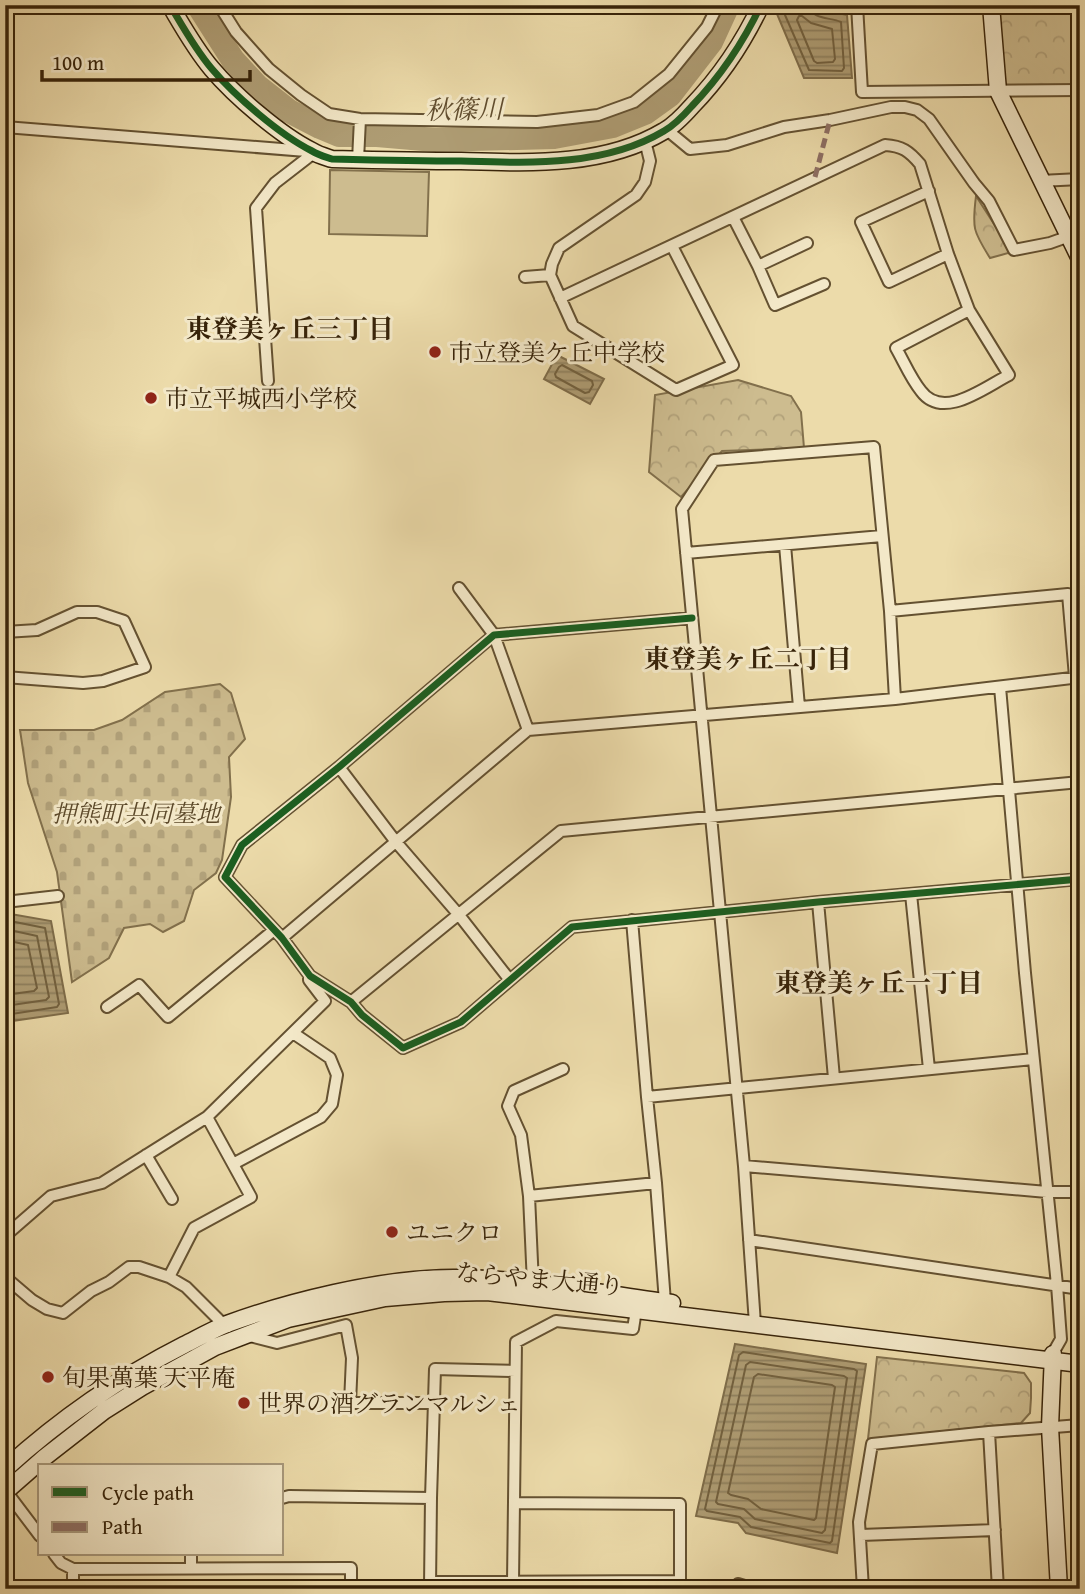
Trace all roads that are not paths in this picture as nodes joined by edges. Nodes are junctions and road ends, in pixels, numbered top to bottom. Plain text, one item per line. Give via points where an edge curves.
1 (170, 5) edge
2 (219, 5) edge
3 (718, 5) edge
4 (761, 5) edge
5 (857, 5) edge
6 (894, 5) edge
7 (991, 5) edge
8 (998, 90) junction
9 (1080, 90) edge
10 (360, 119) junction
11 (5, 127) edge
12 (667, 130) junction
13 (645, 141) junction
14 (314, 152) junction
15 (358, 160) junction
16 (1080, 179) edge
17 (1041, 181) junction
18 (929, 191) junction
19 (733, 217) junction
20 (1063, 238) dead end
21 (807, 243) dead end
22 (672, 246) junction
23 (948, 254) junction
24 (1080, 259) edge
25 (758, 266) junction
26 (550, 275) junction
27 (525, 276) dead end
28 (824, 284) dead end
29 (560, 299) junction
30 (969, 310) junction
31 (268, 381) dead end
32 (882, 537) junction
33 (785, 545) junction
34 (686, 553) junction
35 (459, 588) dead end
36 (890, 611) junction
37 (692, 618) junction
38 (5, 632) edge
39 (494, 635) junction
40 (5, 677) edge
41 (1077, 677) edge
42 (1000, 687) junction
43 (895, 699) junction
44 (799, 707) junction
45 (701, 715) junction
46 (528, 730) junction
47 (339, 767) junction
48 (1080, 782) edge
49 (1009, 788) junction
50 (711, 817) junction
51 (396, 842) junction
52 (1080, 879) edge
53 (1017, 884) junction
54 (911, 894) junction
55 (58, 896) dead end
56 (5, 902) edge
57 (818, 902) junction
58 (720, 911) junction
59 (458, 915) junction
60 (632, 920) junction
61 (278, 934) junction
62 (310, 976) junction
63 (509, 979) junction
64 (351, 1002) junction
65 (107, 1007) dead end
66 (293, 1033) junction
67 (1033, 1059) junction
68 (563, 1069) dead end
69 (929, 1069) junction
70 (834, 1078) junction
71 (737, 1088) junction
72 (647, 1097) junction
73 (207, 1117) junction
74 (146, 1155) junction
75 (233, 1164) junction
76 (744, 1166) junction
77 (656, 1183) junction
78 (1047, 1192) junction
79 (1080, 1192) edge
80 (528, 1196) junction
81 (172, 1199) dead end
82 (5, 1236) edge
83 (750, 1240) junction
84 (5, 1277) edge
85 (169, 1277) junction
86 (533, 1284) junction
87 (1057, 1285) junction
88 (1080, 1289) edge
89 (664, 1307) junction
90 (636, 1310) junction
91 (755, 1319) junction
92 (224, 1325) junction
93 (246, 1335) junction
94 (1080, 1354) edge
95 (1053, 1357) junction
96 (1080, 1364) edge
97 (515, 1371) junction
98 (434, 1403) junction
99 (1080, 1425) edge
100 (1050, 1427) junction
101 (989, 1432) junction
102 (5, 1469) edge
103 (6, 1492) edge
104 (284, 1497) edge
105 (431, 1497) junction
106 (514, 1503) junction
107 (995, 1530) junction
108 (38, 1533) edge
109 (861, 1535) junction
110 (56, 1556) edge
111 (191, 1556) edge
112 (191, 1568) junction
113 (73, 1569) junction
114 (513, 1582) junction
115 (431, 1586) edge
116 (73, 1589) edge
117 (351, 1589) edge
118 (736, 1589) edge
119 (755, 1589) edge
120 (863, 1589) edge
121 (998, 1589) edge
122 (1059, 1589) edge

1 - 14 street via 213,70 257,113
2 - 10 street via 236,32 293,89 329,114
3 - 10 street via 707,27 669,74 634,102 598,116 537,122
4 - 12 street via 713,84
5 - 6 street
5 - 8 street via 862,92
7 - 8 street
8 - 9 street
8 - 17 street
10 - 15 street
11 - 14 street
12 - 13 street
12 - 20 street via 690,149 727,145 784,127 891,107 917,110 937,128 989,201 1014,250
13 - 15 street via 600,155 537,163
13 - 26 street via 649,160 645,183 636,195 559,248
14 - 15 street via 332,159
14 - 31 street via 275,183 256,208
16 - 17 street
17 - 24 street
18 - 19 street via 912,155 898,145 885,145
18 - 23 street
18 - 23 street via 861,222 889,282
19 - 22 street
19 - 25 street
21 - 25 street
22 - 29 street
22 - 29 street via 733,365 676,390 573,326
23 - 30 street
25 - 28 street via 775,305
26 - 27 street
26 - 29 street
30 - 30 street via 896,348 922,393 936,403 957,402 1009,375
32 - 33 street
32 - 34 street via 874,447 714,460 682,509
32 - 36 street
33 - 34 street
33 - 44 street
34 - 37 street
35 - 39 street
36 - 41 street via 1068,594
36 - 43 street
37 - 39 street
37 - 45 street
38 - 40 street via 37,630 76,612 97,612 124,621 145,667 83,683
39 - 46 street
39 - 47 street
41 - 42 street
42 - 43 street
42 - 49 street
43 - 44 street
44 - 45 street
45 - 46 street
45 - 50 street
46 - 51 street
47 - 51 street
47 - 61 street via 242,845 225,877
48 - 49 street
49 - 50 street
49 - 53 street
50 - 58 street
50 - 59 street via 561,831
51 - 59 street
51 - 61 street
52 - 53 street
53 - 54 street
53 - 67 street
54 - 57 street
54 - 69 street
55 - 56 street
57 - 58 street
57 - 70 street
58 - 60 street
58 - 71 street
59 - 63 street
59 - 64 street
60 - 63 street via 572,927
60 - 72 street
61 - 62 street
61 - 65 street via 168,1017 139,985
62 - 64 street
62 - 66 street via 325,1001
63 - 64 street via 461,1021 403,1048
66 - 73 street
66 - 75 street via 330,1058 337,1075 332,1104 321,1117
67 - 69 street
67 - 78 street
68 - 80 street via 514,1091 509,1106 521,1135
69 - 70 street
70 - 71 street
71 - 72 street
71 - 76 street
72 - 77 street
73 - 74 street
73 - 75 street
74 - 81 street
74 - 82 street via 102,1183 51,1196
75 - 85 street via 251,1197 194,1228
76 - 78 street
76 - 83 street
77 - 80 street
77 - 89 street
78 - 79 street
78 - 87 street
80 - 86 street
83 - 87 street
83 - 91 street
84 - 85 street via 32,1300 63,1313 129,1267
85 - 92 street via 186,1287
86 - 89 street
86 - 92 street via 461,1278 400,1282 317,1297
87 - 88 street
87 - 95 street via 1061,1339
89 - 90 street, ならやま大通り
89 - 91 street
90 - 93 street, ならやま大通り via 487,1292 444,1293 385,1298 288,1319
90 - 97 street via 633,1329 556,1321 516,1342
91 - 95 street
92 - 93 street
92 - 102 street via 77,1409
93 - 98 street via 277,1343 346,1325 352,1358 349,1404
93 - 103 street, ならやま大通り via 178,1366 104,1411
94 - 95 street
95 - 96 street
95 - 100 street
97 - 98 street via 435,1369
97 - 106 street
98 - 105 street
99 - 100 street
100 - 101 street
100 - 122 street
101 - 107 street
101 - 109 street via 872,1444 859,1522
103 - 108 street
104 - 105 street
105 - 115 street
106 - 114 street
106 - 114 street via 680,1504 680,1581
107 - 109 street
107 - 121 street
109 - 120 street
110 - 113 street
111 - 112 street
112 - 113 street
112 - 117 street via 351,1568
113 - 116 street
114 - 115 street
118 - 119 street via 738,1584

